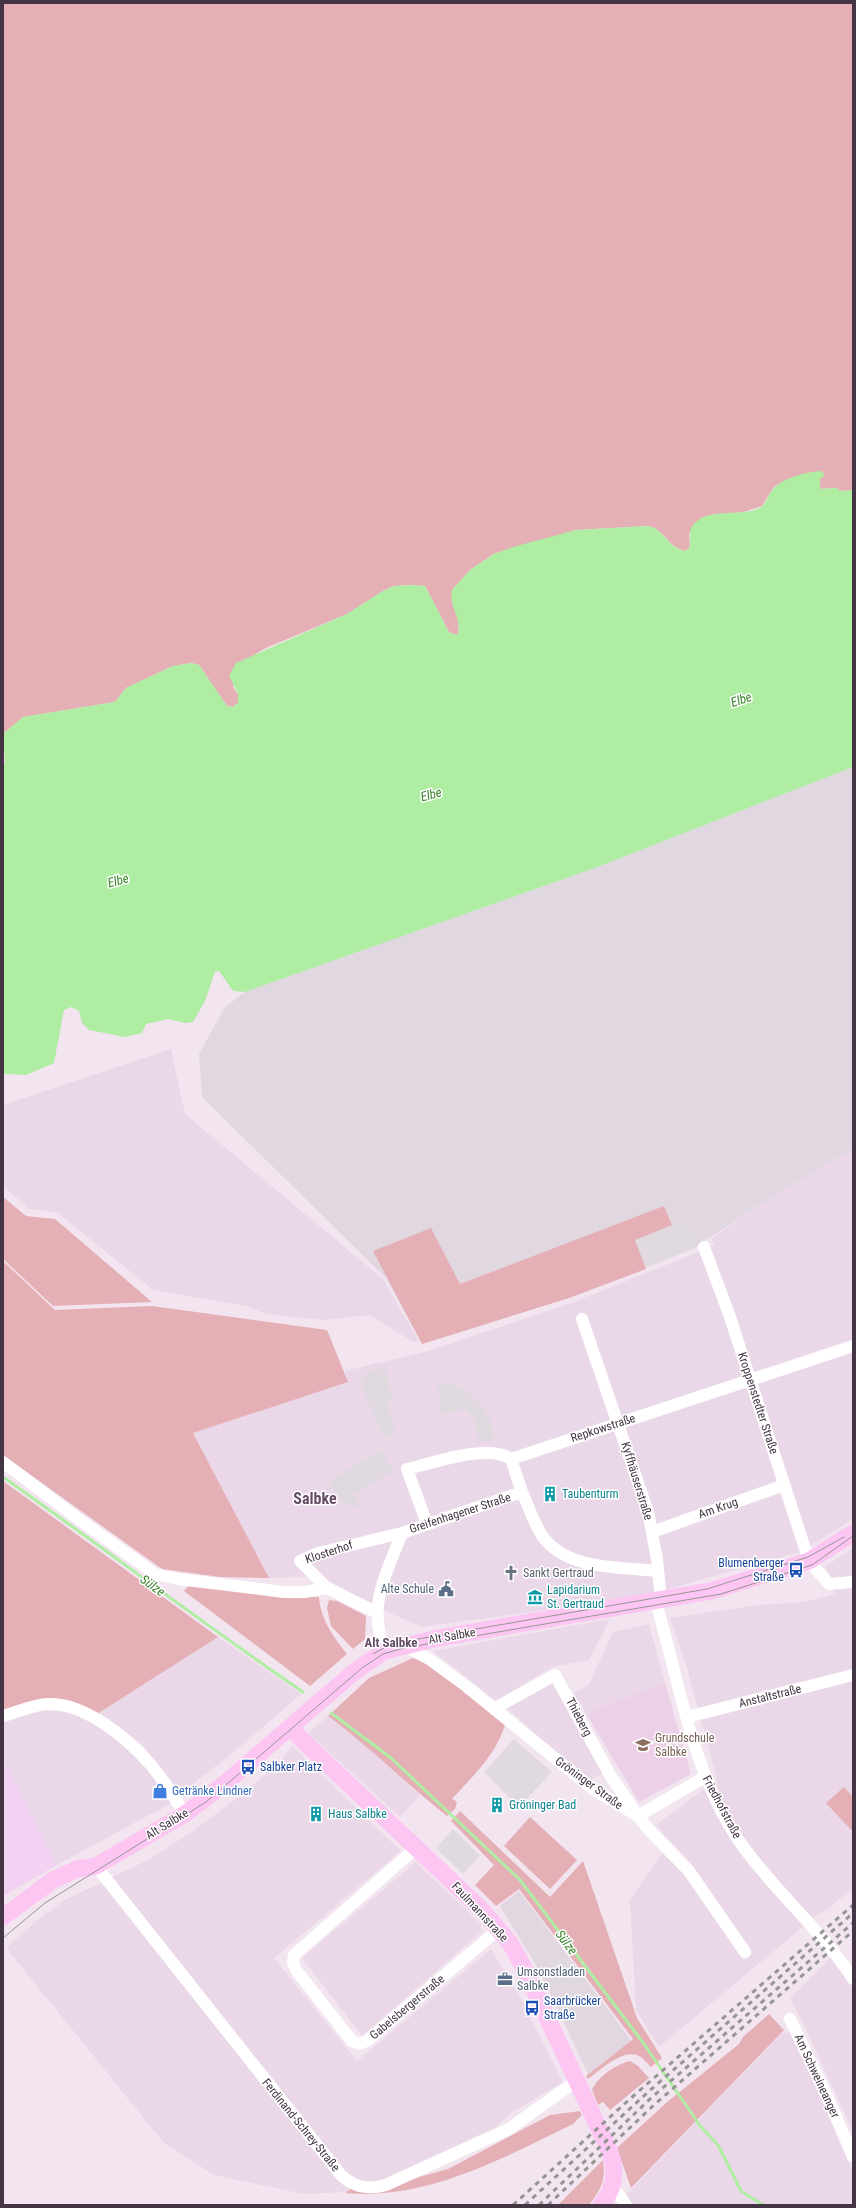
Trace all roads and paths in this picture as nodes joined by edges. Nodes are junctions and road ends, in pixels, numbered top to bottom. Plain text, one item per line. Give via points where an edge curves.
1 (704, 1247) dead end
2 (582, 1319) dead end
3 (853, 1346) edge
4 (750, 1380) junction
5 (618, 1423) junction
6 (511, 1459) junction
7 (3, 1462) edge
8 (784, 1485) junction
9 (522, 1492) junction
10 (427, 1524) junction
11 (402, 1532) junction
12 (652, 1532) junction
13 (853, 1533) edge
14 (809, 1561) junction
15 (657, 1571) junction
16 (853, 1582) edge
17 (327, 1588) junction
18 (658, 1601) junction
19 (376, 1612) junction
20 (403, 1645) junction
21 (384, 1651) junction
22 (853, 1675) edge
23 (495, 1708) junction
24 (3, 1716) edge
25 (687, 1717) junction
26 (290, 1727) junction
27 (705, 1777) junction
28 (185, 1814) junction
29 (638, 1816) junction
30 (416, 1848) junction
31 (96, 1866) junction
32 (3, 1917) edge
33 (499, 1929) junction
34 (745, 1952) dead end
35 (853, 1978) edge
36 (790, 2019) dead end
37 (576, 2081) junction
38 (853, 2156) edge
39 (612, 2190) junction
40 (601, 2205) edge
41 (626, 2205) edge

1 - 4 street, Kroppenstedter Straße
2 - 5 street, Kyffhäuserstraße via 597,1369
3 - 4 street, Repkowstraße
4 - 5 street, Repkowstraße
4 - 8 street, Kroppenstedter Straße
5 - 6 street, Repkowstraße
5 - 12 street, Kyffhäuserstraße via 646,1506
6 - 9 street, Greifenhagener Straße
6 - 10 street via 504,1454 478,1454 407,1469
7 - 17 street via 155,1574 284,1592
8 - 12 street, Am Krug
8 - 14 street, Kroppenstedter Straße
9 - 10 street, Greifenhagener Straße
9 - 15 street, Greifenhagener Straße via 540,1532 546,1541 560,1552 588,1563
10 - 11 street, Greifenhagener Straße
11 - 17 street, Klosterhof via 318,1553 300,1561
11 - 19 street, Greifenhagener Straße via 382,1582
12 - 15 street, Kyffhäuserstraße
13 - 14 main road, Alt Salbke
14 - 16 street via 828,1584
14 - 18 main road, Alt Salbke via 727,1587
15 - 18 street, Kyffhäuserstraße
17 - 19 street, Klosterhof
18 - 20 main road, Alt Salbke
18 - 25 street, Friedhofstraße
19 - 21 street, Greifenhagener Straße via 378,1635
20 - 21 main road, Alt Salbke
20 - 23 street, Gröninger Straße via 429,1659
21 - 26 main road, Alt Salbke via 352,1673
22 - 25 street, Anstaltstraße
23 - 29 street, Gröninger Straße via 593,1789
23 - 29 street, Thieberg via 555,1676 610,1775
24 - 28 street via 46,1704 85,1712 128,1743 150,1764
25 - 27 street, Friedhofstraße
26 - 28 main road, Alt Salbke
26 - 30 main road, Faulmannstraße
27 - 29 street
27 - 35 street, Friedhofstraße via 740,1842 780,1892 837,1955
28 - 31 main road, Alt Salbke
29 - 34 street, Gröninger Straße via 689,1871
30 - 33 main road, Faulmannstraße
30 - 33 street, Gabelsbergerstraße via 298,1949 293,1957 296,1970 352,2041 359,2044 366,2042
31 - 32 main road, Alt Salbke via 77,1869 53,1880
31 - 37 street, Ferdinand-Schrey-Straße via 340,2175 354,2184 368,2187 384,2186 488,2140 522,2122
33 - 37 main road, Faulmannstraße via 519,1958
36 - 38 street, Am Schweineanger
37 - 39 main road, Faulmannstraße via 612,2158
39 - 40 main road
39 - 41 street

